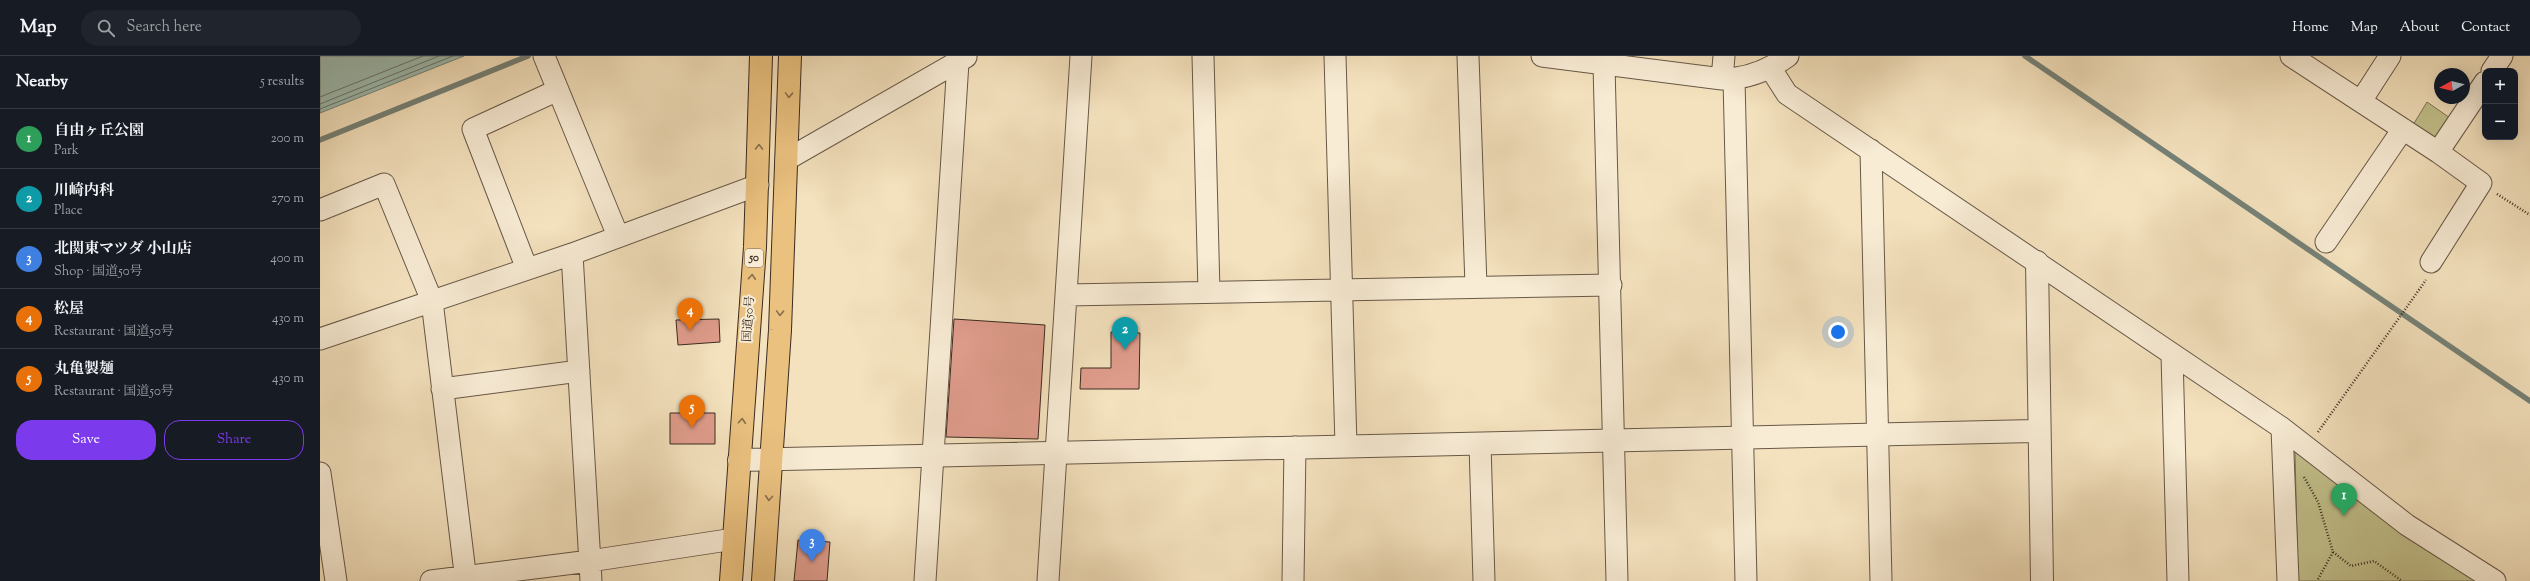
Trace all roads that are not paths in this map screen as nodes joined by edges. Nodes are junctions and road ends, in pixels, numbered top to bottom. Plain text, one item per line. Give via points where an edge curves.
1 (544, 56) edge
2 (761, 56) edge
3 (790, 56) edge
4 (1081, 56) edge
5 (1203, 56) edge
6 (1335, 56) edge
7 (1468, 56) edge
8 (1542, 56) edge
9 (1724, 56) edge
10 (1788, 56) edge
11 (2291, 56) edge
12 (2390, 56) edge
13 (2502, 56) edge
14 (963, 59) edge
15 (1604, 64) junction
16 (2494, 68) edge
17 (1771, 69) junction
18 (1728, 79) junction
19 (2482, 86) edge
20 (558, 90) junction
21 (2361, 101) junction
22 (2403, 129) junction
23 (1871, 150) junction
24 (2438, 152) junction
25 (786, 160) junction
26 (758, 185) junction
27 (320, 210) edge
28 (618, 236) junction
29 (2326, 242) dead end
30 (572, 254) junction
31 (2037, 262) junction
32 (2431, 262) road end
33 (527, 269) junction
34 (1611, 285) junction
35 (1476, 286) junction
36 (1341, 290) junction
37 (1209, 292) junction
38 (1066, 295) junction
39 (432, 301) junction
40 (320, 339) edge
41 (2172, 355) junction
42 (579, 371) junction
43 (442, 389) junction
44 (2282, 428) junction
45 (2039, 431) junction
46 (1878, 435) junction
47 (1743, 437) junction
48 (1615, 440) junction
49 (1480, 444) junction
50 (1346, 446) junction
51 (1295, 447) junction
52 (1055, 453) junction
53 (934, 454) junction
54 (772, 459) junction
55 (739, 460) junction
56 (320, 473) edge
57 (734, 539) junction
58 (590, 571) edge
59 (466, 579) edge
60 (336, 581) edge
61 (430, 581) edge
62 (731, 581) edge
63 (764, 581) edge
64 (925, 581) edge
65 (1048, 581) edge
66 (1293, 581) edge
67 (1484, 581) edge
68 (1617, 581) edge
69 (1746, 581) edge
70 (1881, 581) edge
71 (2042, 581) edge
72 (2178, 581) edge
73 (2288, 581) edge
74 (2495, 581) edge

1 - 20 street
26 -> 2 highway, 国道50号 / 50
3 -> 25 highway
4 - 38 street
5 - 37 street
6 - 36 street
7 - 35 street
8 - 15 street
9 - 18 street
10 - 17 street
11 - 21 street
12 - 21 street
13 - 16 street
14 - 25 street
14 - 53 street
15 - 18 street
15 - 34 street
17 - 18 street
17 - 23 street via 1787,94
18 - 47 street
19 - 24 street
20 - 28 street
20 - 33 street via 473,129
21 - 22 street
22 - 24 street
22 - 29 street
23 - 31 street
23 - 46 street
24 - 32 street via 2481,183
25 -> 54 highway
26 - 28 street
55 -> 26 highway, 国道50号 / 50
27 - 39 street via 384,184
28 - 30 street
30 - 33 street
30 - 42 street
31 - 41 street
31 - 45 street
33 - 39 street
34 - 35 street
34 - 48 street
35 - 36 street
36 - 37 street
36 - 50 street
37 - 38 street
38 - 52 street
39 - 40 street
39 - 43 street
41 - 44 street
41 - 72 street
42 - 43 street
42 - 58 street
43 - 59 street
44 - 73 street
44 - 74 street via 2406,525
45 - 46 street
45 - 71 street
46 - 47 street
46 - 70 street
47 - 48 street
47 - 69 street
48 - 49 street
48 - 68 street
49 - 50 street
49 - 67 street
50 - 51 street
51 - 52 street
51 - 66 street
52 - 53 street
52 - 65 street
53 - 54 street
53 - 64 street
54 - 55 street
54 -> 63 highway
55 - 57 highway, 国道50号 / 50
56 - 60 street
57 - 58 street
57 - 62 highway, 国道50号 / 50
58 - 59 street
59 - 61 street

